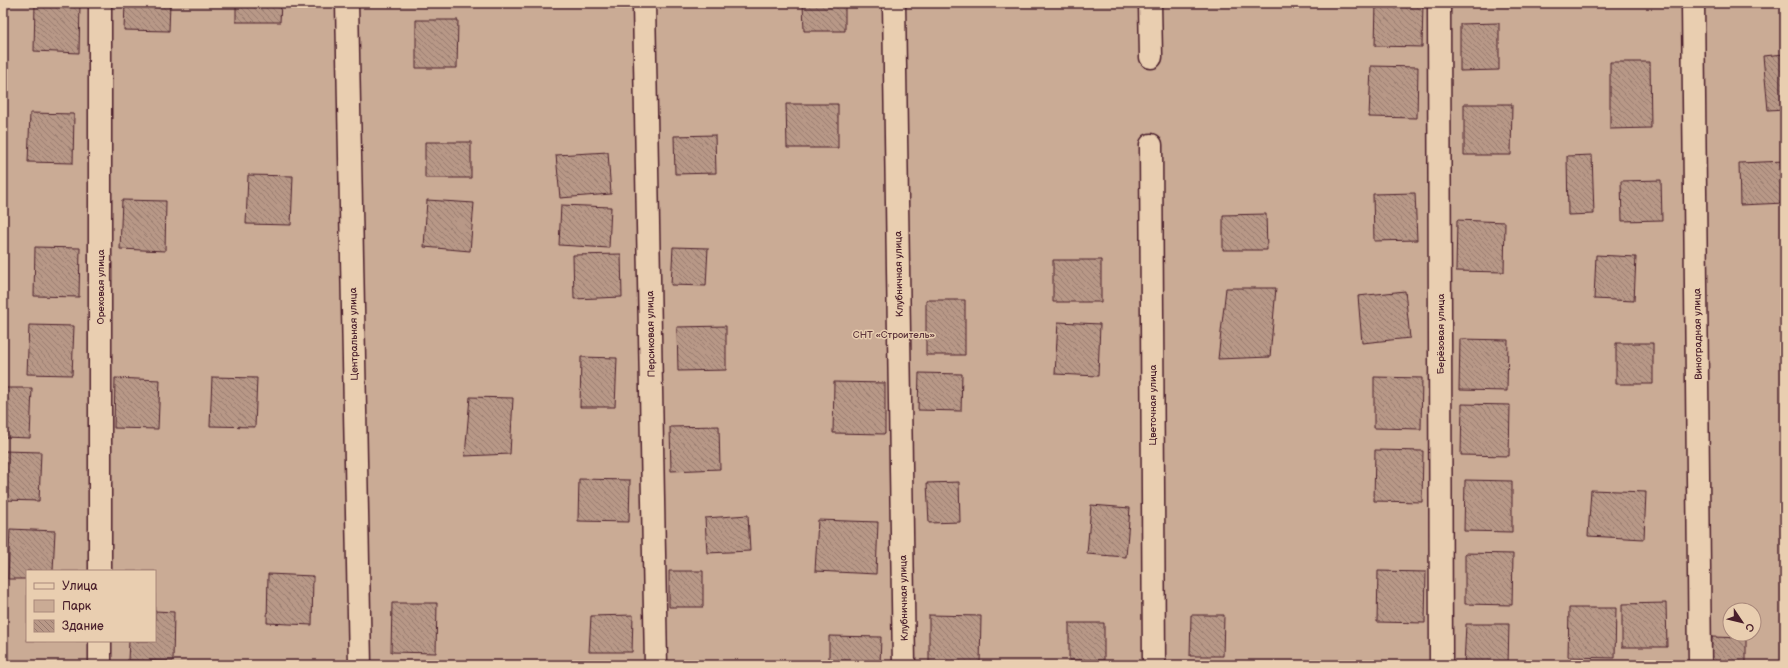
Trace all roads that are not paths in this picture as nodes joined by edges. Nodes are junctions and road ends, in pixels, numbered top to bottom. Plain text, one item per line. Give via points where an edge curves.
1 (100, 3) edge
2 (347, 3) edge
3 (644, 3) edge
4 (894, 3) edge
5 (1150, 3) edge
6 (1439, 3) edge
7 (1693, 3) edge
8 (1150, 57) dead end
9 (1151, 146) dead end
10 (100, 570) edge
11 (100, 642) edge
12 (100, 665) edge
13 (360, 665) edge
14 (656, 665) edge
15 (904, 665) edge
16 (1154, 665) edge
17 (1442, 665) edge
18 (1700, 665) edge

1 - 10 street, Ореховая улица
2 - 13 street, Центральная улица
3 - 14 street, Персиковая улица
4 - 15 street, Клубничная улица
5 - 8 street
6 - 17 street, Берёзовая улица
7 - 18 street, Виноградная улица
9 - 16 street, Цветочная улица
11 - 12 street

